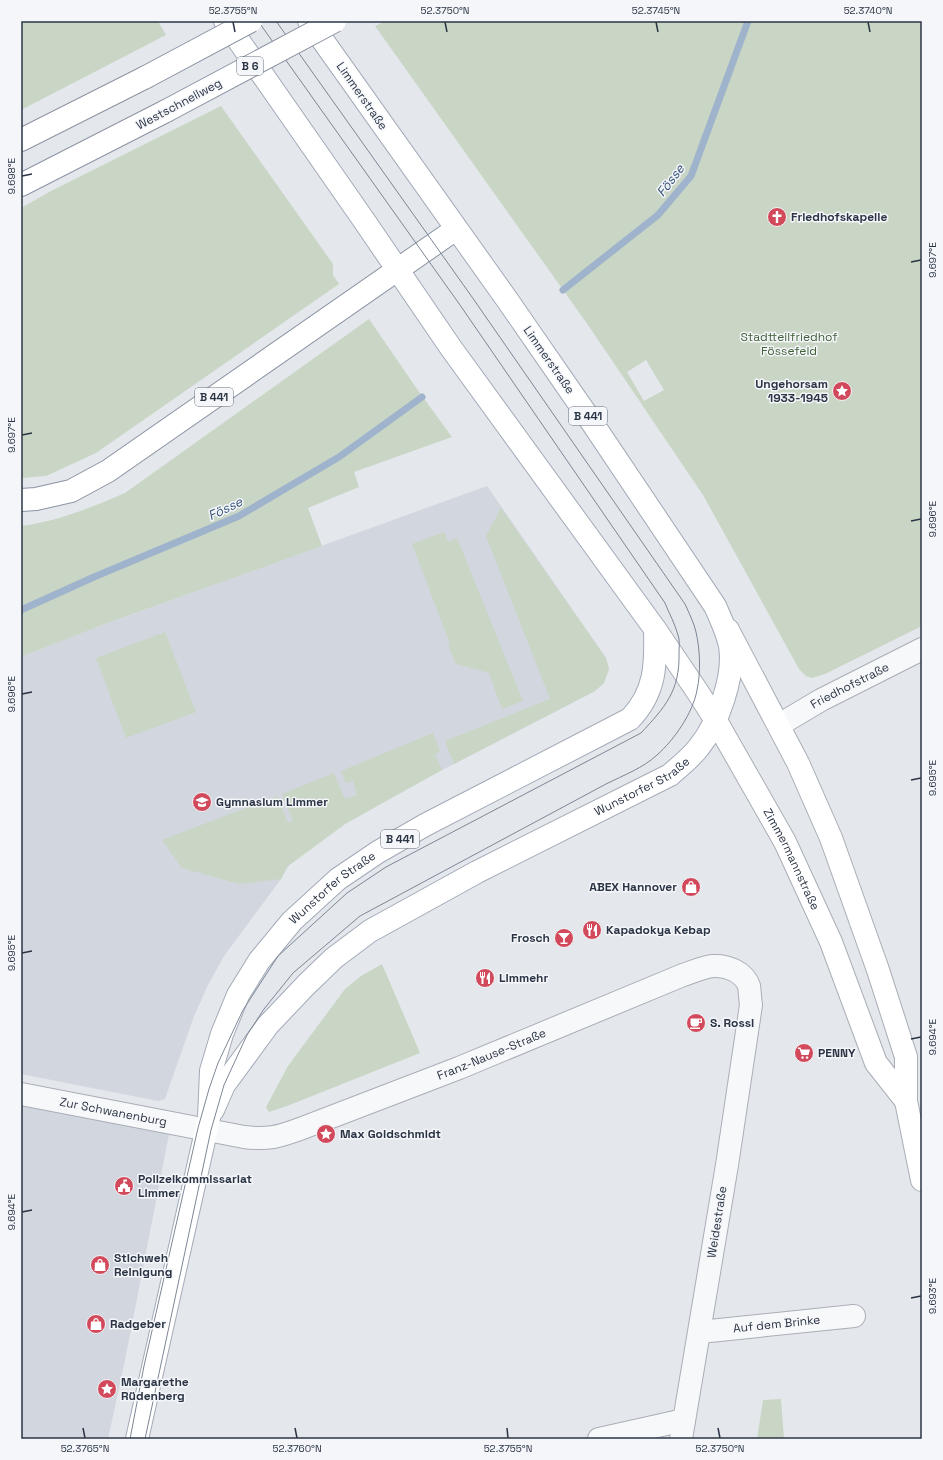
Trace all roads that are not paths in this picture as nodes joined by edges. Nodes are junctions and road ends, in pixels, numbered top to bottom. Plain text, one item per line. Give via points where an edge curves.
1 (225, 21) edge
2 (251, 21) edge
3 (309, 21) edge
4 (335, 21) edge
5 (21, 140) edge
6 (21, 185) edge
7 (456, 229) junction
8 (397, 270) junction
9 (21, 500) edge
10 (715, 606) junction
11 (654, 629) junction
12 (922, 649) edge
13 (715, 720) junction
14 (779, 725) junction
15 (750, 1005) joint
16 (21, 1094) edge
17 (906, 1101) junction
18 (207, 1124) junction
19 (922, 1180) edge
20 (854, 1316) dead end
21 (700, 1332) junction
22 (683, 1430) edge
23 (137, 1439) edge
24 (599, 1439) edge

1 - 8 main road
2 - 5 main road, bridge
3 - 7 main road, Limmerstraße / B 441
4 - 6 main road, Westschnellweg / B 6, bridge
7 - 8 main road, B 441
7 - 10 main road, Limmerstraße / B 441 via 587,414
8 - 9 main road, B 441 via 108,471 71,491
8 - 11 main road
10 - 13 main road, Limmerstraße / B 441 via 725,626 730,647 730,669 726,690
10 - 14 main road, Zimmermannstraße
11 - 13 main road, Zimmermannstraße via 694,685
11 - 18 main road, Wunstorfer Straße / B 441 via 653,681 641,706 630,719 378,852 338,879 292,921 259,961 232,1008 211,1071
12 - 14 street, Friedhofstraße via 821,700
13 - 17 main road, Zimmermannstraße via 785,842 831,942 876,1063
13 - 18 main road, Wunstorfer Straße / B 441 via 701,746 670,775 477,872 370,931 334,958 268,1025 224,1085
14 - 17 main road, Zimmermannstraße via 831,838 878,970 906,1057
15 - 18 street, Franz-Nause-Straße via 749,986 742,976 733,970 713,966 683,975 459,1068 273,1138 256,1138
15 - 21 street, Weidestraße
16 - 18 street, Zur Schwanenburg
17 - 19 main road, Zimmermannstraße
18 - 23 main road, Wunstorfer Straße / B 441
20 - 21 street, Auf dem Brinke
21 - 22 street, Weidestraße
22 - 24 street

